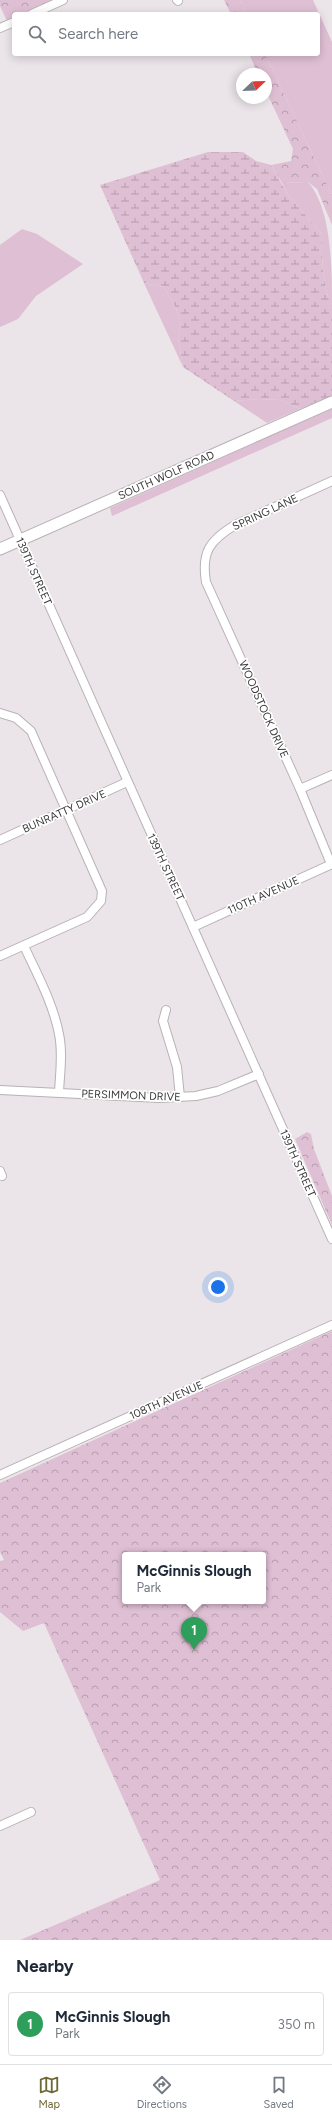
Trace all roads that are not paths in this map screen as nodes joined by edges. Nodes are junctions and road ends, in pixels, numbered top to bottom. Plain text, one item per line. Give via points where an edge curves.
1 (63, 0) edge
2 (36, 12) edge
3 (12, 23) edge
4 (0, 28) edge
5 (332, 402) edge
6 (332, 481) edge
7 (0, 495) edge
8 (20, 540) junction
9 (0, 549) edge
10 (206, 554) joint
11 (0, 713) edge
12 (332, 775) edge
13 (127, 782) junction
14 (300, 789) junction
15 (66, 810) junction
16 (0, 840) edge
17 (332, 864) edge
18 (193, 927) junction
19 (24, 946) junction
20 (0, 956) edge
21 (166, 1010) dead end
22 (259, 1074) junction
23 (0, 1090) edge
24 (59, 1092) junction
25 (180, 1097) junction
26 (332, 1239) edge
27 (332, 1325) edge
28 (0, 1475) edge
29 (31, 1812) dead end
30 (0, 1826) edge

1 - 2 street
3 - 4 street
5 - 8 main road, SOUTH WOLF ROAD
6 - 10 street, SPRING LANE via 221,533
7 - 8 street, 139TH STREET
8 - 9 main road, SOUTH WOLF ROAD
8 - 13 street, 139TH STREET
10 - 14 street, WOODSTOCK DRIVE via 203,566 206,582
11 - 15 street via 16,718 31,731
12 - 14 street
13 - 15 street, BUNRATTY DRIVE
13 - 18 street, 139TH STREET
14 - 17 street, WOODSTOCK DRIVE
15 - 16 street, BUNRATTY DRIVE
15 - 19 street via 102,891 101,901 87,917
17 - 18 street, 110TH AVENUE
18 - 22 street, 139TH STREET
19 - 20 street
19 - 24 street via 53,1010 59,1034
21 - 25 street via 163,1020 178,1067
22 - 25 street, PERSIMMON DRIVE via 218,1091
22 - 26 street, 139TH STREET
23 - 24 street, PERSIMMON DRIVE
24 - 25 street, PERSIMMON DRIVE
27 - 28 street, 108TH AVENUE
29 - 30 street

